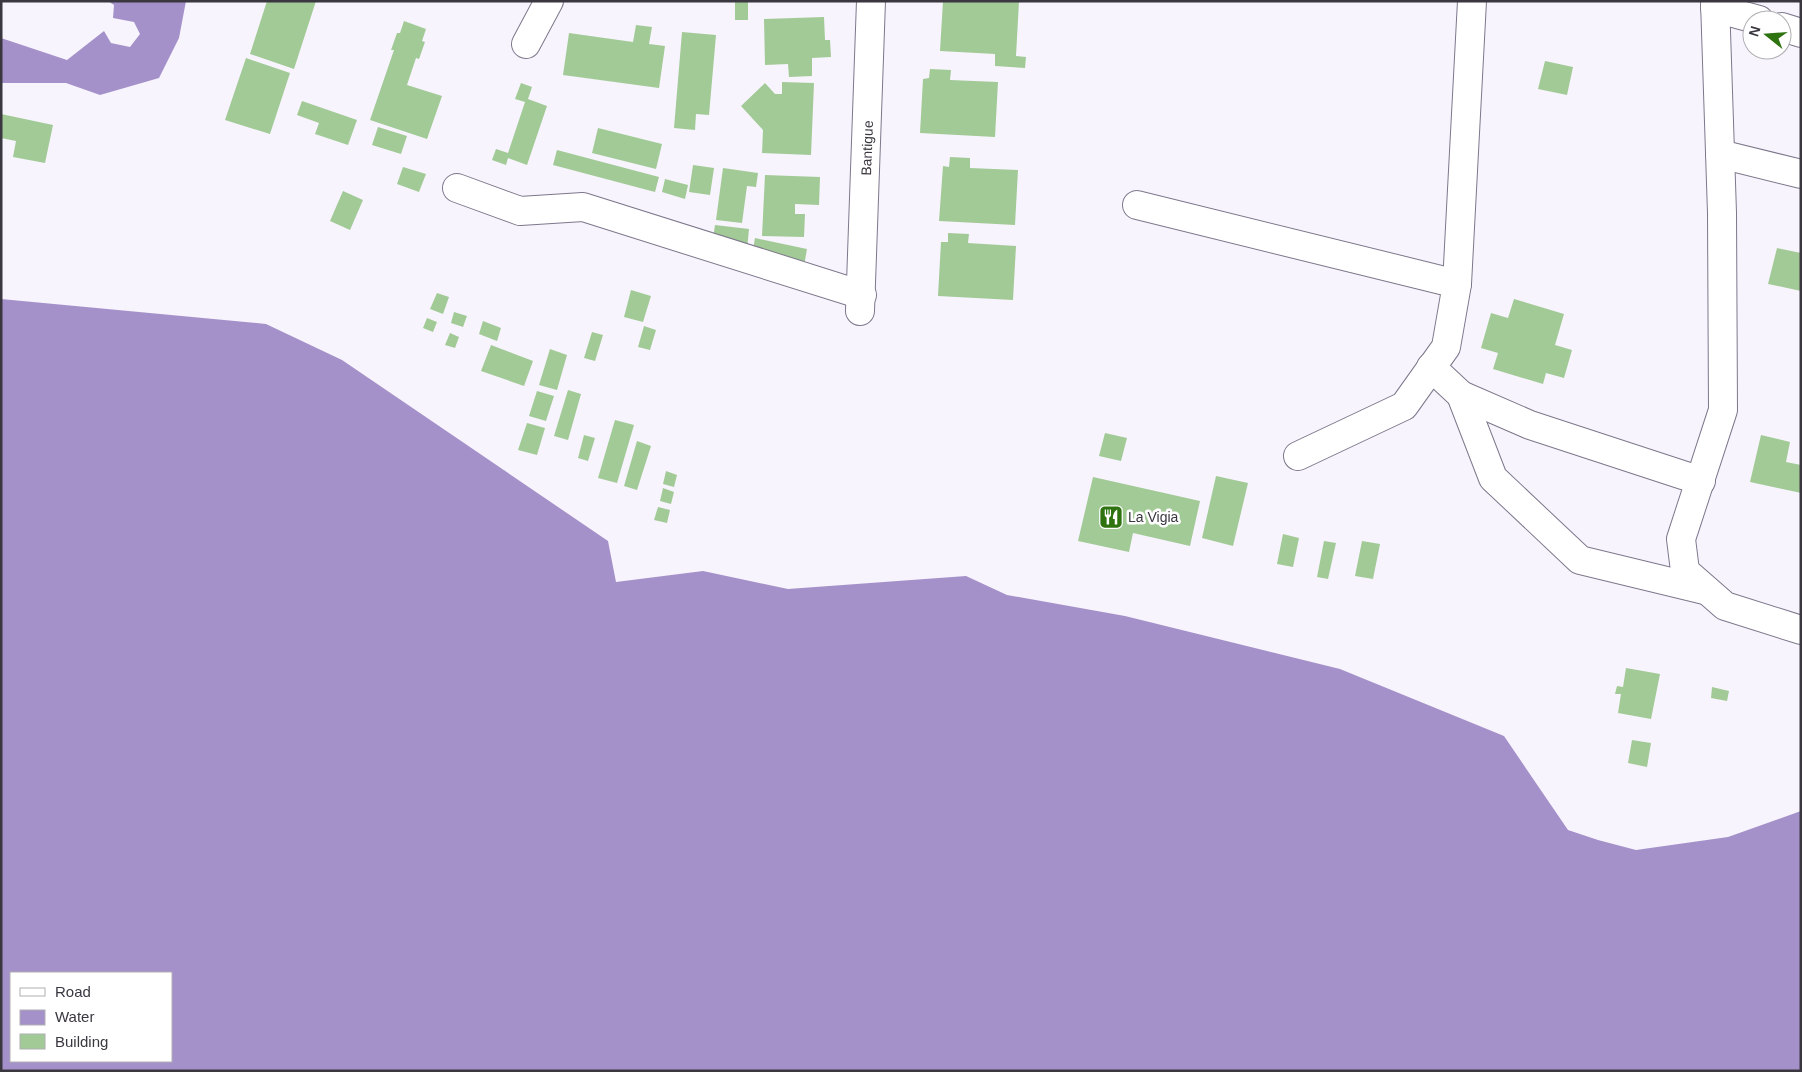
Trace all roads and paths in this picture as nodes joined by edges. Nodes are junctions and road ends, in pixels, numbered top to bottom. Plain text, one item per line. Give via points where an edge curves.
1 (549, 1) edge
2 (871, 1) edge
3 (1472, 1) edge
4 (1715, 5) edge
5 (1742, 14) edge
6 (526, 44) dead end
7 (1720, 154) junction
8 (1801, 174) edge
9 (457, 188) dead end
10 (1138, 205) dead end
11 (1457, 284) junction
12 (1431, 367) junction
13 (1461, 395) junction
14 (1298, 456) dead end
15 (1701, 480) junction
16 (1707, 590) junction
17 (1801, 630) edge

1 - 6 street
2 - 9 street, Bantigue via 861,303 582,207 520,211
3 - 11 street
4 - 5 street
4 - 7 street
7 - 8 street
7 - 15 street via 1723,410
10 - 11 street
11 - 12 street via 1446,347
12 - 13 street
12 - 14 street via 1404,406
13 - 15 street via 1530,425
13 - 16 street via 1493,478 1580,560
15 - 16 street via 1681,540 1685,571
16 - 17 street via 1725,606

